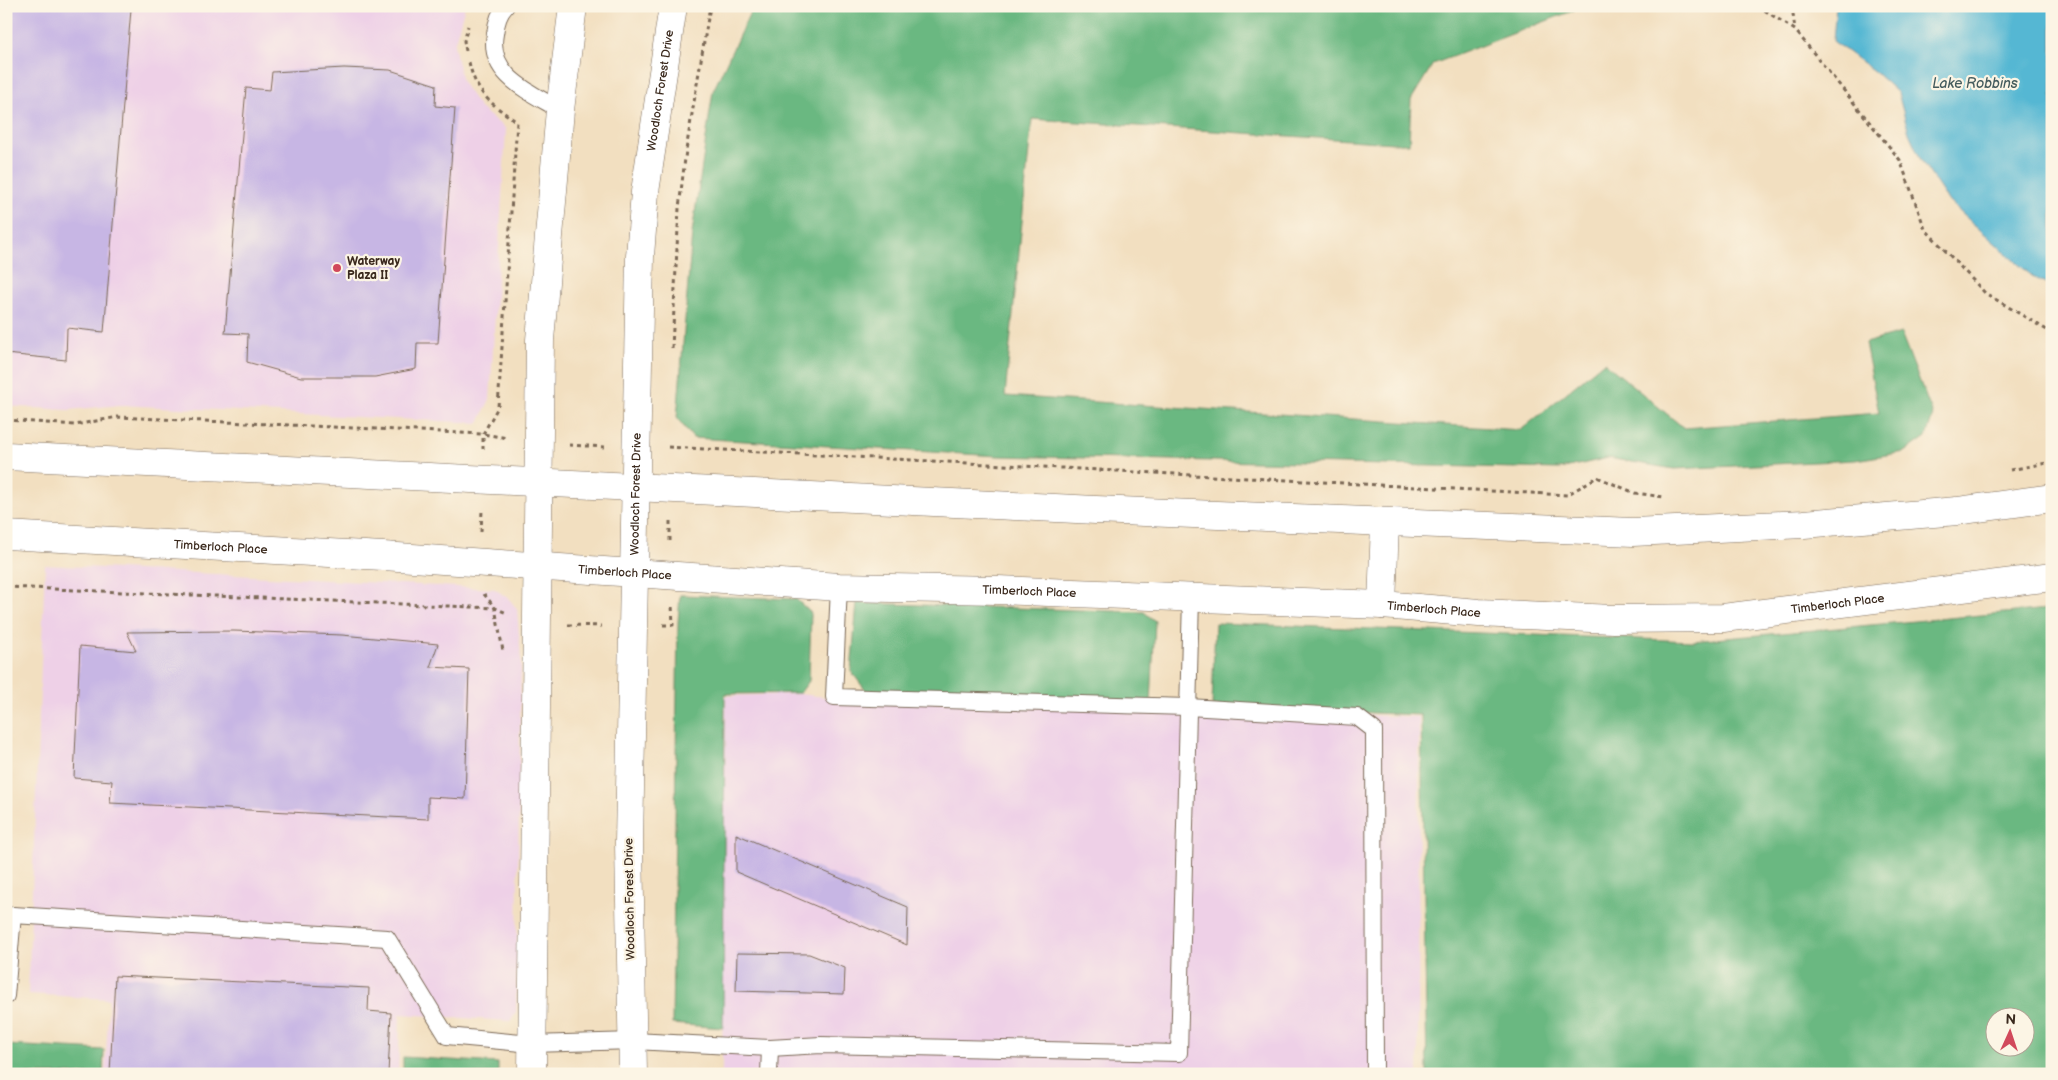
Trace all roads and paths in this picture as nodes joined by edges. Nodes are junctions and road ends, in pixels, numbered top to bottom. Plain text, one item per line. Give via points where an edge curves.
1 (506, 6) edge
2 (573, 6) edge
3 (673, 6) edge
4 (710, 6) edge
5 (1758, 6) edge
6 (1792, 6) edge
7 (470, 17) dead end
8 (1795, 30) junction
9 (560, 110) junction
10 (2052, 333) edge
11 (672, 358) dead end
12 (6, 420) edge
13 (483, 434) junction
14 (668, 437) dead end
15 (540, 444) junction
16 (668, 447) junction
17 (636, 448) junction
18 (6, 456) edge
19 (2052, 462) edge
20 (2008, 470) dead end
21 (483, 481) junction
22 (539, 484) junction
23 (636, 489) junction
24 (670, 490) junction
25 (1671, 498) dead end
26 (2052, 498) edge
27 (1386, 523) junction
28 (6, 535) edge
29 (480, 563) junction
30 (537, 567) junction
31 (634, 574) junction
32 (671, 576) junction
33 (2052, 577) edge
34 (6, 587) edge
35 (839, 587) junction
36 (1191, 598) junction
37 (1382, 605) junction
38 (495, 608) junction
39 (536, 624) junction
40 (632, 626) junction
41 (1188, 707) junction
42 (6, 996) edge
43 (634, 1041) junction
44 (532, 1044) junction
45 (770, 1048) junction
46 (532, 1074) edge
47 (634, 1074) edge
48 (769, 1074) edge
49 (1375, 1074) edge

1 - 9 lane via 494,38 496,63 524,89
2 - 9 street
3 - 17 street, Woodloch Forest Drive via 645,192 640,256
4 - 11 path via 679,208
5 - 8 path
6 - 8 path
7 - 13 path via 464,41 471,73 485,100 517,122 498,407
8 - 10 path via 1900,160 1925,229 1985,293
9 - 15 street via 541,331
12 - 13 path via 75,425 118,417
13 - 15 path
13 - 21 path
14 - 16 path
15 - 17 path
15 - 22 street
16 - 17 path
16 - 24 path
16 - 25 path via 1567,495 1597,476 1636,493
17 - 23 street, Woodloch Forest Drive
18 - 21 street
19 - 20 path
21 - 22 street
21 - 29 path
22 - 23 street
22 - 30 street
23 - 24 street
23 - 31 street, Woodloch Forest Drive
24 - 27 street
24 - 32 path
26 - 27 street via 1947,512 1804,524 1673,530 1539,530
27 - 37 street
28 - 29 street, Timberloch Place
29 - 30 street, Timberloch Place
29 - 38 path via 481,590
30 - 31 street, Timberloch Place
30 - 39 street
31 - 32 street, Timberloch Place
31 - 40 street, Woodloch Forest Drive
32 - 35 street, Timberloch Place
32 - 40 path via 673,624
33 - 37 street, Timberloch Place via 1723,618 1613,619
34 - 38 path
35 - 36 street, Timberloch Place
35 - 41 lane via 834,696
36 - 37 street, Timberloch Place
36 - 41 lane
38 - 39 path
39 - 40 path
39 - 44 street
40 - 43 street, Woodloch Forest Drive via 629,843
41 - 45 lane via 1179,1053 821,1045
41 - 49 lane via 1357,717 1374,730
42 - 44 lane via 13,915 387,938 448,1036
43 - 44 lane
43 - 45 lane
43 - 47 street, Woodloch Forest Drive
44 - 46 street
45 - 48 lane

